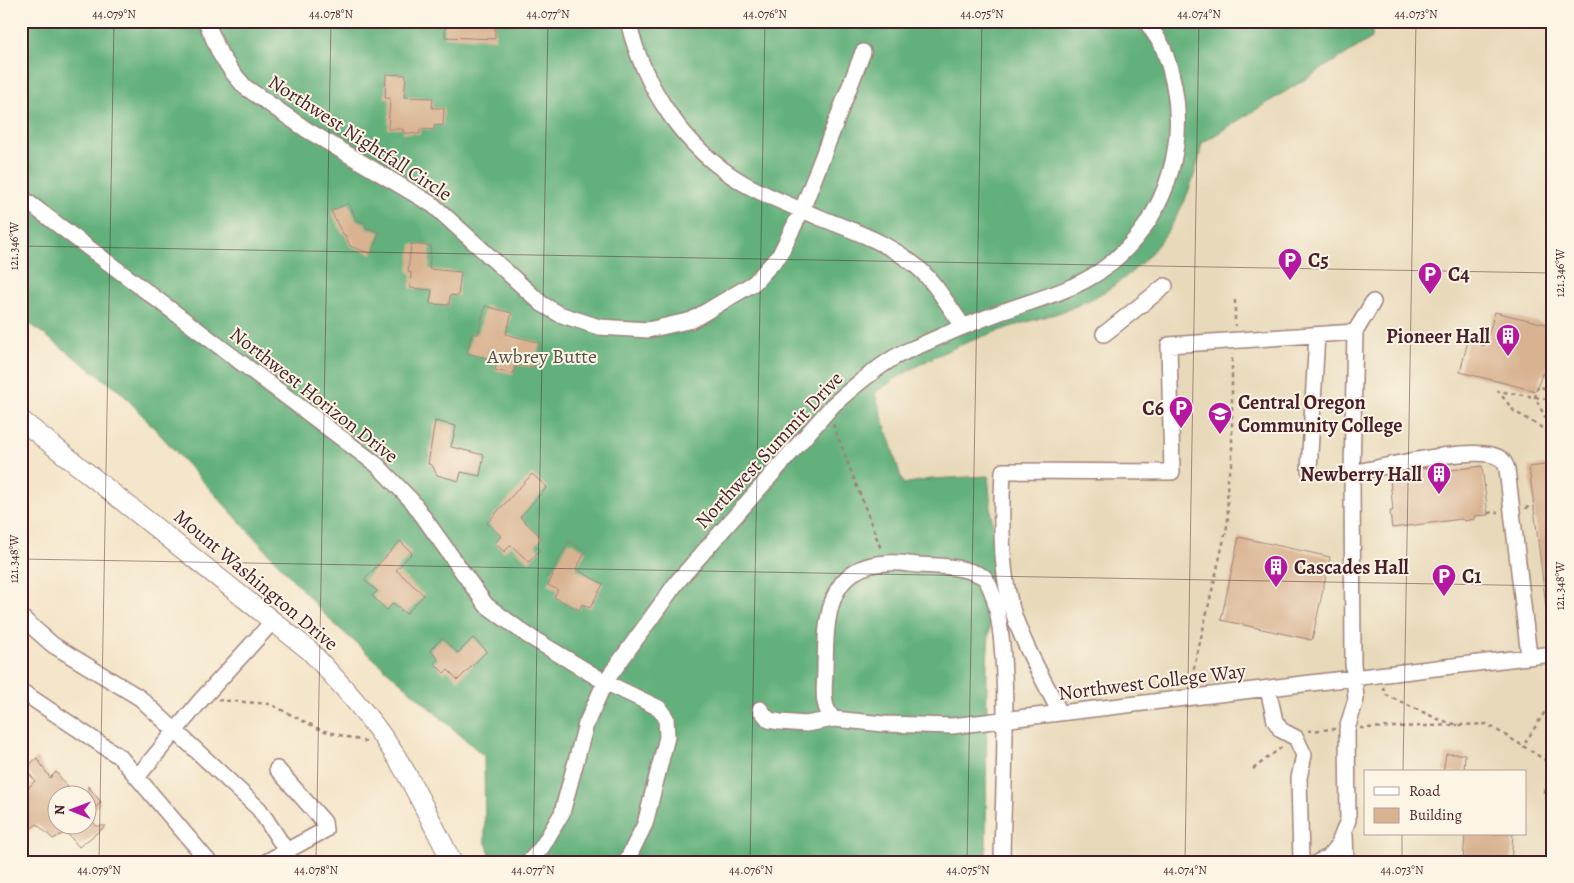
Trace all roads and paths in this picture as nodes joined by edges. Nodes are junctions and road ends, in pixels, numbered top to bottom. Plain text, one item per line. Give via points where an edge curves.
1 (206, 21) edge
2 (628, 21) edge
3 (1146, 21) edge
4 (863, 52) dead end
5 (21, 198) edge
6 (802, 210) junction
7 (1165, 286) dead end
8 (1235, 300) dead end
9 (1373, 302) dead end
10 (963, 326) junction
11 (1355, 332) junction
12 (1104, 334) dead end
13 (1317, 335) junction
14 (1234, 341) junction
15 (1553, 391) edge
16 (1536, 397) junction
17 (1553, 400) edge
18 (828, 411) junction
19 (21, 420) edge
20 (1549, 432) junction
21 (1553, 457) edge
22 (1309, 470) dead end
23 (1352, 473) junction
24 (886, 563) junction
25 (21, 617) edge
26 (274, 620) junction
27 (1553, 654) edge
28 (1529, 656) junction
29 (1382, 674) junction
30 (1354, 678) junction
31 (606, 682) junction
32 (1268, 688) junction
33 (21, 691) edge
34 (1191, 697) junction
35 (1553, 699) edge
36 (201, 700) junction
37 (760, 709) dead end
38 (1060, 713) junction
39 (834, 720) junction
40 (1004, 720) junction
41 (1458, 725) junction
42 (1347, 729) junction
43 (176, 733) junction
44 (1523, 746) junction
45 (390, 749) junction
46 (1553, 765) edge
47 (277, 769) dead end
48 (138, 776) junction
49 (1553, 789) edge
50 (1553, 799) edge
51 (1345, 832) junction
52 (289, 856) edge
53 (209, 862) edge
54 (266, 862) edge
55 (452, 862) edge
56 (529, 862) edge
57 (626, 862) edge
58 (1002, 862) edge
59 (1301, 862) edge
60 (1318, 862) edge
61 (1346, 862) edge

1 - 6 street, Northwest Nightfall Circle via 220,54 245,87 307,130 433,205 542,304 576,320 599,327 648,330 692,320 754,283 779,256
2 - 6 street via 634,47 664,108 680,131 744,184
3 - 10 street, Northwest Summit Drive via 1164,50 1177,99 1178,135 1172,172 1152,216 1123,252 1098,273 1066,289
4 - 6 street, Northwest Nightfall Circle
5 - 31 street, Northwest Horizon Drive via 377,465 412,501 486,605 527,635
6 - 10 street via 896,251 926,275
7 - 12 street
8 - 14 path
9 - 11 street
10 - 18 street, Northwest Summit Drive via 891,359 856,384
11 - 13 street
11 - 23 street
13 - 14 street
13 - 22 street
14 - 34 path via 1228,522 1190,683
14 - 38 street via 1169,345 1172,472 1002,471 1003,545 1012,610
15 - 16 path via 1538,386
16 - 17 path
16 - 20 path
16 - 20 path via 1498,391 1514,410
18 - 24 path
18 - 31 street, Northwest Summit Drive via 677,582
19 - 26 main road, Mount Washington Drive
20 - 21 path
23 - 28 street via 1470,453 1490,454 1502,459 1507,469
23 - 30 street
24 - 39 street via 863,568 846,578 834,594 826,624 825,707
24 - 40 street via 958,567 984,577 990,584 1001,630
25 - 43 street via 52,645 140,698
26 - 36 street
26 - 45 main road, Mount Washington Drive via 309,650 344,687
27 - 28 street, Northwest College Way
28 - 29 street, Northwest College Way
29 - 30 street, Northwest College Way
29 - 41 path via 1386,695
30 - 32 street, Northwest College Way
30 - 42 street via 1356,699
31 - 56 street, Northwest Summit Drive via 586,724 562,812 542,847
31 - 57 street, Northwest Horizon Drive via 659,708 667,724 668,737 645,824
32 - 34 street, Northwest College Way
32 - 59 street via 1275,721 1281,730 1296,738 1304,755 1299,778
33 - 48 street via 120,757
34 - 38 street, Northwest College Way
35 - 44 path
36 - 43 street
36 - 45 path via 270,704 321,730
37 - 39 street, Northwest College Way via 769,720 780,722 806,724
38 - 40 street, Northwest College Way
39 - 40 street, Northwest College Way via 952,726
40 - 58 street
41 - 42 path
41 - 44 path via 1487,724
42 - 51 street via 1348,820
43 - 48 street
43 - 52 street via 259,809
44 - 46 path
45 - 55 main road, Mount Washington Drive via 406,772
47 - 52 street via 324,822 325,830
48 - 53 street
49 - 50 path via 1547,788 1544,792 1544,797
51 - 60 street via 1330,857
51 - 61 street
52 - 54 street

